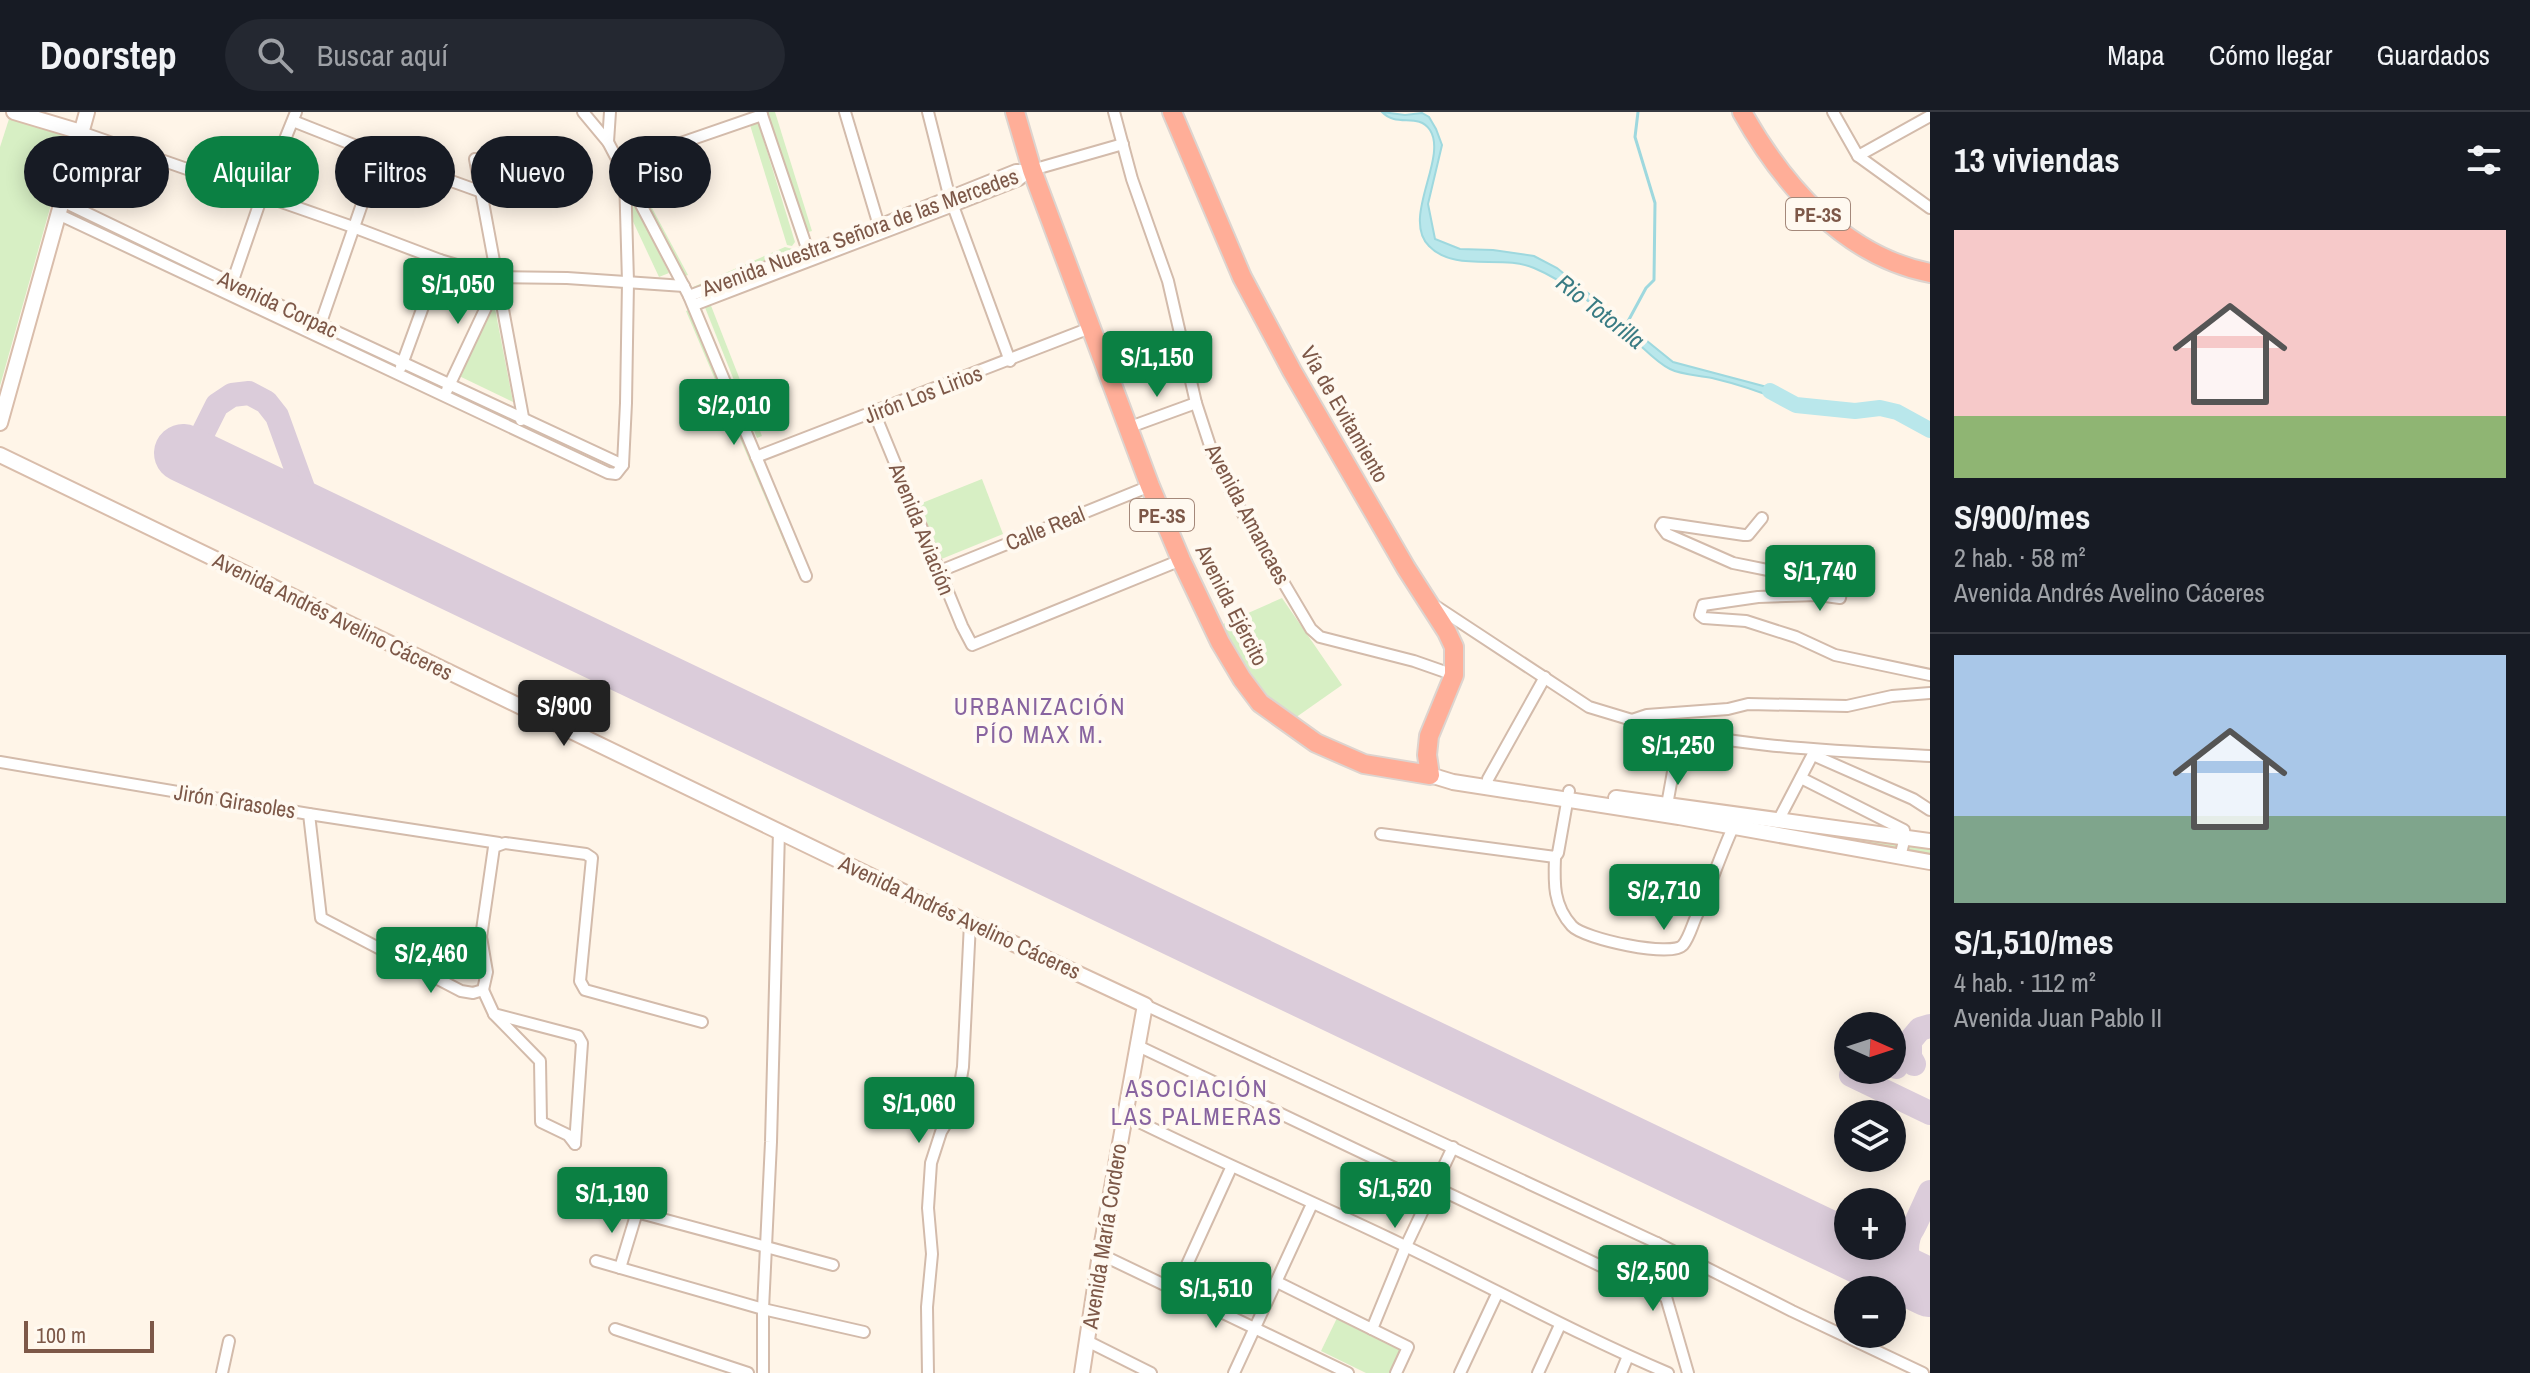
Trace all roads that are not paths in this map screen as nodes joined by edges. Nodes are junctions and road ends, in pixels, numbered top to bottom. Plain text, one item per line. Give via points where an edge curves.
1 (87, 112) edge
2 (583, 112) edge
3 (610, 112) edge
4 (845, 112) edge
5 (928, 112) edge
6 (1015, 112) edge
7 (1114, 112) edge
8 (1172, 112) edge
9 (1742, 112) edge
10 (1833, 112) edge
11 (22, 113) edge
12 (761, 113) edge
13 (294, 116) edge
14 (1930, 116) edge
15 (81, 132) junction
16 (80, 136) edge
17 (286, 136) edge
18 (338, 136) edge
19 (697, 136) edge
20 (608, 142) joint
21 (1123, 144) junction
22 (1858, 156) junction
23 (185, 169) edge
24 (1032, 170) junction
25 (951, 201) junction
26 (62, 208) joint
27 (258, 208) edge
28 (297, 208) edge
29 (360, 208) edge
30 (482, 208) edge
31 (626, 208) edge
32 (642, 208) edge
33 (1930, 208) edge
34 (353, 227) junction
35 (880, 229) junction
36 (809, 256) junction
37 (440, 260) junction
38 (1930, 273) edge
39 (497, 280) junction
40 (628, 282) junction
41 (230, 289) junction
42 (689, 296) junction
43 (1090, 328) junction
44 (319, 329) junction
45 (1010, 361) junction
46 (401, 368) junction
47 (447, 390) junction
48 (1196, 403) junction
49 (874, 412) junction
50 (523, 417) junction
51 (0, 423) edge
52 (1130, 427) junction
53 (517, 429) junction
54 (0, 455) edge
55 (756, 457) junction
56 (620, 470) junction
57 (1150, 486) junction
58 (1762, 518) dead end
59 (1181, 560) junction
60 (940, 571) junction
61 (806, 576) dead end
62 (1429, 601) junction
63 (1454, 675) junction
64 (1930, 675) edge
65 (1545, 677) junction
66 (1930, 693) edge
67 (1632, 720) junction
68 (1680, 733) junction
69 (1429, 736) junction
70 (1814, 753) junction
71 (1930, 756) edge
72 (0, 762) edge
73 (1398, 771) junction
74 (1430, 775) junction
75 (1801, 778) junction
76 (1488, 779) junction
77 (1568, 795) junction
78 (1667, 805) junction
79 (1930, 810) edge
80 (309, 814) junction
81 (1736, 821) junction
82 (1778, 821) junction
83 (779, 831) junction
84 (1381, 834) dead end
85 (1905, 837) junction
86 (1930, 841) edge
87 (499, 843) junction
88 (1555, 857) junction
89 (1900, 857) junction
90 (1930, 862) edge
91 (1661, 876) dead end
92 (1711, 885) junction
93 (970, 923) junction
94 (483, 990) junction
95 (1145, 1005) junction
96 (494, 1014) junction
97 (702, 1022) dead end
98 (1136, 1045) junction
99 (1125, 1115) junction
100 (1453, 1147) junction
101 (1231, 1168) junction
102 (1434, 1188) junction
103 (1312, 1204) junction
104 (614, 1206) dead end
105 (637, 1212) junction
106 (1657, 1243) junction
107 (766, 1245) junction
108 (1406, 1246) junction
109 (1100, 1254) junction
110 (596, 1261) dead end
111 (833, 1265) dead end
112 (620, 1268) junction
113 (1277, 1282) junction
114 (1175, 1291) junction
115 (1497, 1294) junction
116 (1666, 1297) junction
117 (763, 1309) junction
118 (1560, 1325) junction
119 (615, 1329) dead end
120 (1372, 1329) junction
121 (1254, 1330) junction
122 (864, 1332) dead end
123 (229, 1341) dead end
124 (1087, 1341) junction
125 (1628, 1356) junction
126 (222, 1373) edge
127 (748, 1373) edge
128 (763, 1373) edge
129 (928, 1373) edge
130 (1082, 1373) edge
131 (1151, 1373) edge
132 (1234, 1373) edge
133 (1348, 1373) edge
134 (1396, 1373) edge
135 (1460, 1373) edge
136 (1538, 1373) edge
137 (1621, 1373) edge
138 (1668, 1373) edge
139 (1688, 1373) edge
140 (1923, 1373) edge

1 - 15 street
2 - 20 street
3 - 20 street
4 - 35 street
5 - 25 street
6 - 24 highway, PE-3S
7 - 21 street, Avenida Amancaes
8 - 62 highway, Vía de Evitamiento via 1242,277
9 - 38 highway, PE-3S via 1809,207 1876,254
10 - 22 street
11 - 15 street
12 - 19 street
12 - 36 street
13 - 17 street
13 - 18 street
14 - 22 street
15 - 16 street
15 - 23 street
21 - 24 street, Avenida Nuestra Señora de las Mercedes
21 - 48 street, Avenida Amancaes via 1176,310
22 - 33 street
24 - 25 street, Avenida Nuestra Señora de las Mercedes via 1016,170
24 - 43 highway, Avenida Ejército / PE-3S
25 - 35 street, Avenida Nuestra Señora de las Mercedes
25 - 45 street
26 - 41 street, Avenida Corpac
26 - 51 street
27 - 41 street
28 - 34 street
29 - 34 street
30 - 39 street
31 - 40 street
32 - 42 street
34 - 37 street
34 - 44 street
35 - 36 street, Avenida Nuestra Señora de las Mercedes
36 - 42 street, Avenida Nuestra Señora de las Mercedes
37 - 39 street
37 - 46 street
39 - 40 street
39 - 47 street
39 - 50 street
40 - 42 street
40 - 56 street
41 - 44 street, Avenida Corpac
42 - 55 street
43 - 45 street, Jirón Los Lirios
43 - 52 highway, Avenida Ejército / PE-3S
44 - 46 street, Avenida Corpac
45 - 49 street, Jirón Los Lirios
46 - 47 street, Avenida Corpac
47 - 50 street, Avenida Corpac
47 - 53 street, Avenida Corpac
48 - 52 street
48 - 63 street, Avenida Amancaes via 1215,461 1316,634
49 - 55 street, Jirón Los Lirios
49 - 60 street, Avenida Aviación
50 - 53 street
50 - 56 street, Avenida Corpac
52 - 57 highway, Avenida Ejército / PE-3S
53 - 56 street, Avenida Corpac via 608,473
54 - 83 street, Avenida Andrés Avelino Cáceres
55 - 61 street
57 - 59 highway, Avenida Ejército / PE-3S
57 - 60 street, Calle Real
58 - 64 street via 1748,535 1661,526 1667,534 1733,563 1822,581 1841,592 1840,598 1736,599 1703,605 1700,615 1746,621 1835,655
59 - 60 street, Avenida Aviación via 972,645
59 - 73 highway, Avenida Ejército / PE-3S via 1220,642 1260,703 1316,743 1364,764
62 - 63 highway, Vía de Evitamiento via 1454,647
62 - 65 street
63 - 69 highway
65 - 67 street via 1589,707
65 - 76 street
66 - 67 street via 1847,706 1748,704
67 - 68 street
68 - 70 street
68 - 78 street
69 - 73 highway
69 - 74 highway
70 - 71 street
70 - 75 street
70 - 79 street
72 - 80 street, Jirón Girasoles
73 - 74 highway, Avenida Ejército
74 - 76 street, Avenida Ejército
74 - 77 street, Avenida Ejército
75 - 82 street
75 - 85 street via 1896,824
76 - 77 street, Avenida Ejército
77 - 78 street, Avenida Ejército
77 - 81 street, Avenida Ejército
77 - 88 street
78 - 81 street, Avenida Ejército
80 - 87 street
80 - 94 street, Jirón Girasoles via 321,918 461,991
81 - 82 street, Avenida Ejército
81 - 89 street, Avenida Ejército
81 - 92 street
82 - 85 street, Avenida Ejército
83 - 93 street, Avenida Andrés Avelino Cáceres
83 - 107 street
84 - 88 street
85 - 86 street, Avenida Ejército
85 - 89 street
87 - 94 street via 494,847 481,937 487,972
87 - 97 street via 592,858 580,981 585,990
88 - 92 street via 1555,896 1573,927 1625,944 1679,948
89 - 90 street, Avenida Ejército
91 - 92 street
93 - 95 street, Avenida Andrés Avelino Cáceres
93 - 129 street via 961,1081 956,1107 931,1163
94 - 96 street
95 - 98 street, Avenida María Cordero
95 - 100 street, Avenida Andrés Avelino Cáceres
96 - 96 street via 540,1061 541,1122 575,1144 582,1043 578,1036
98 - 99 street, Avenida María Cordero
98 - 102 street
99 - 101 street
99 - 109 street, Avenida María Cordero
100 - 102 street
100 - 106 street, Avenida Andrés Avelino Cáceres
101 - 103 street
101 - 114 street
102 - 108 street
102 - 116 street
103 - 108 street
103 - 113 street
104 - 105 street
105 - 107 street
105 - 112 street
106 - 116 street
106 - 140 street, Avenida Andrés Avelino Cáceres
107 - 111 street
107 - 117 street
108 - 115 street
108 - 120 street
109 - 114 street
109 - 124 street, Avenida María Cordero
110 - 112 street
112 - 117 street
113 - 120 street
113 - 121 street
114 - 121 street
115 - 118 street
115 - 135 street
116 - 139 street
117 - 122 street
117 - 128 street
118 - 125 street
118 - 136 street
119 - 127 street
120 - 134 street via 1408,1347
121 - 132 street
121 - 133 street
123 - 126 street
124 - 130 street, Avenida María Cordero
124 - 131 street
125 - 137 street
125 - 138 street

